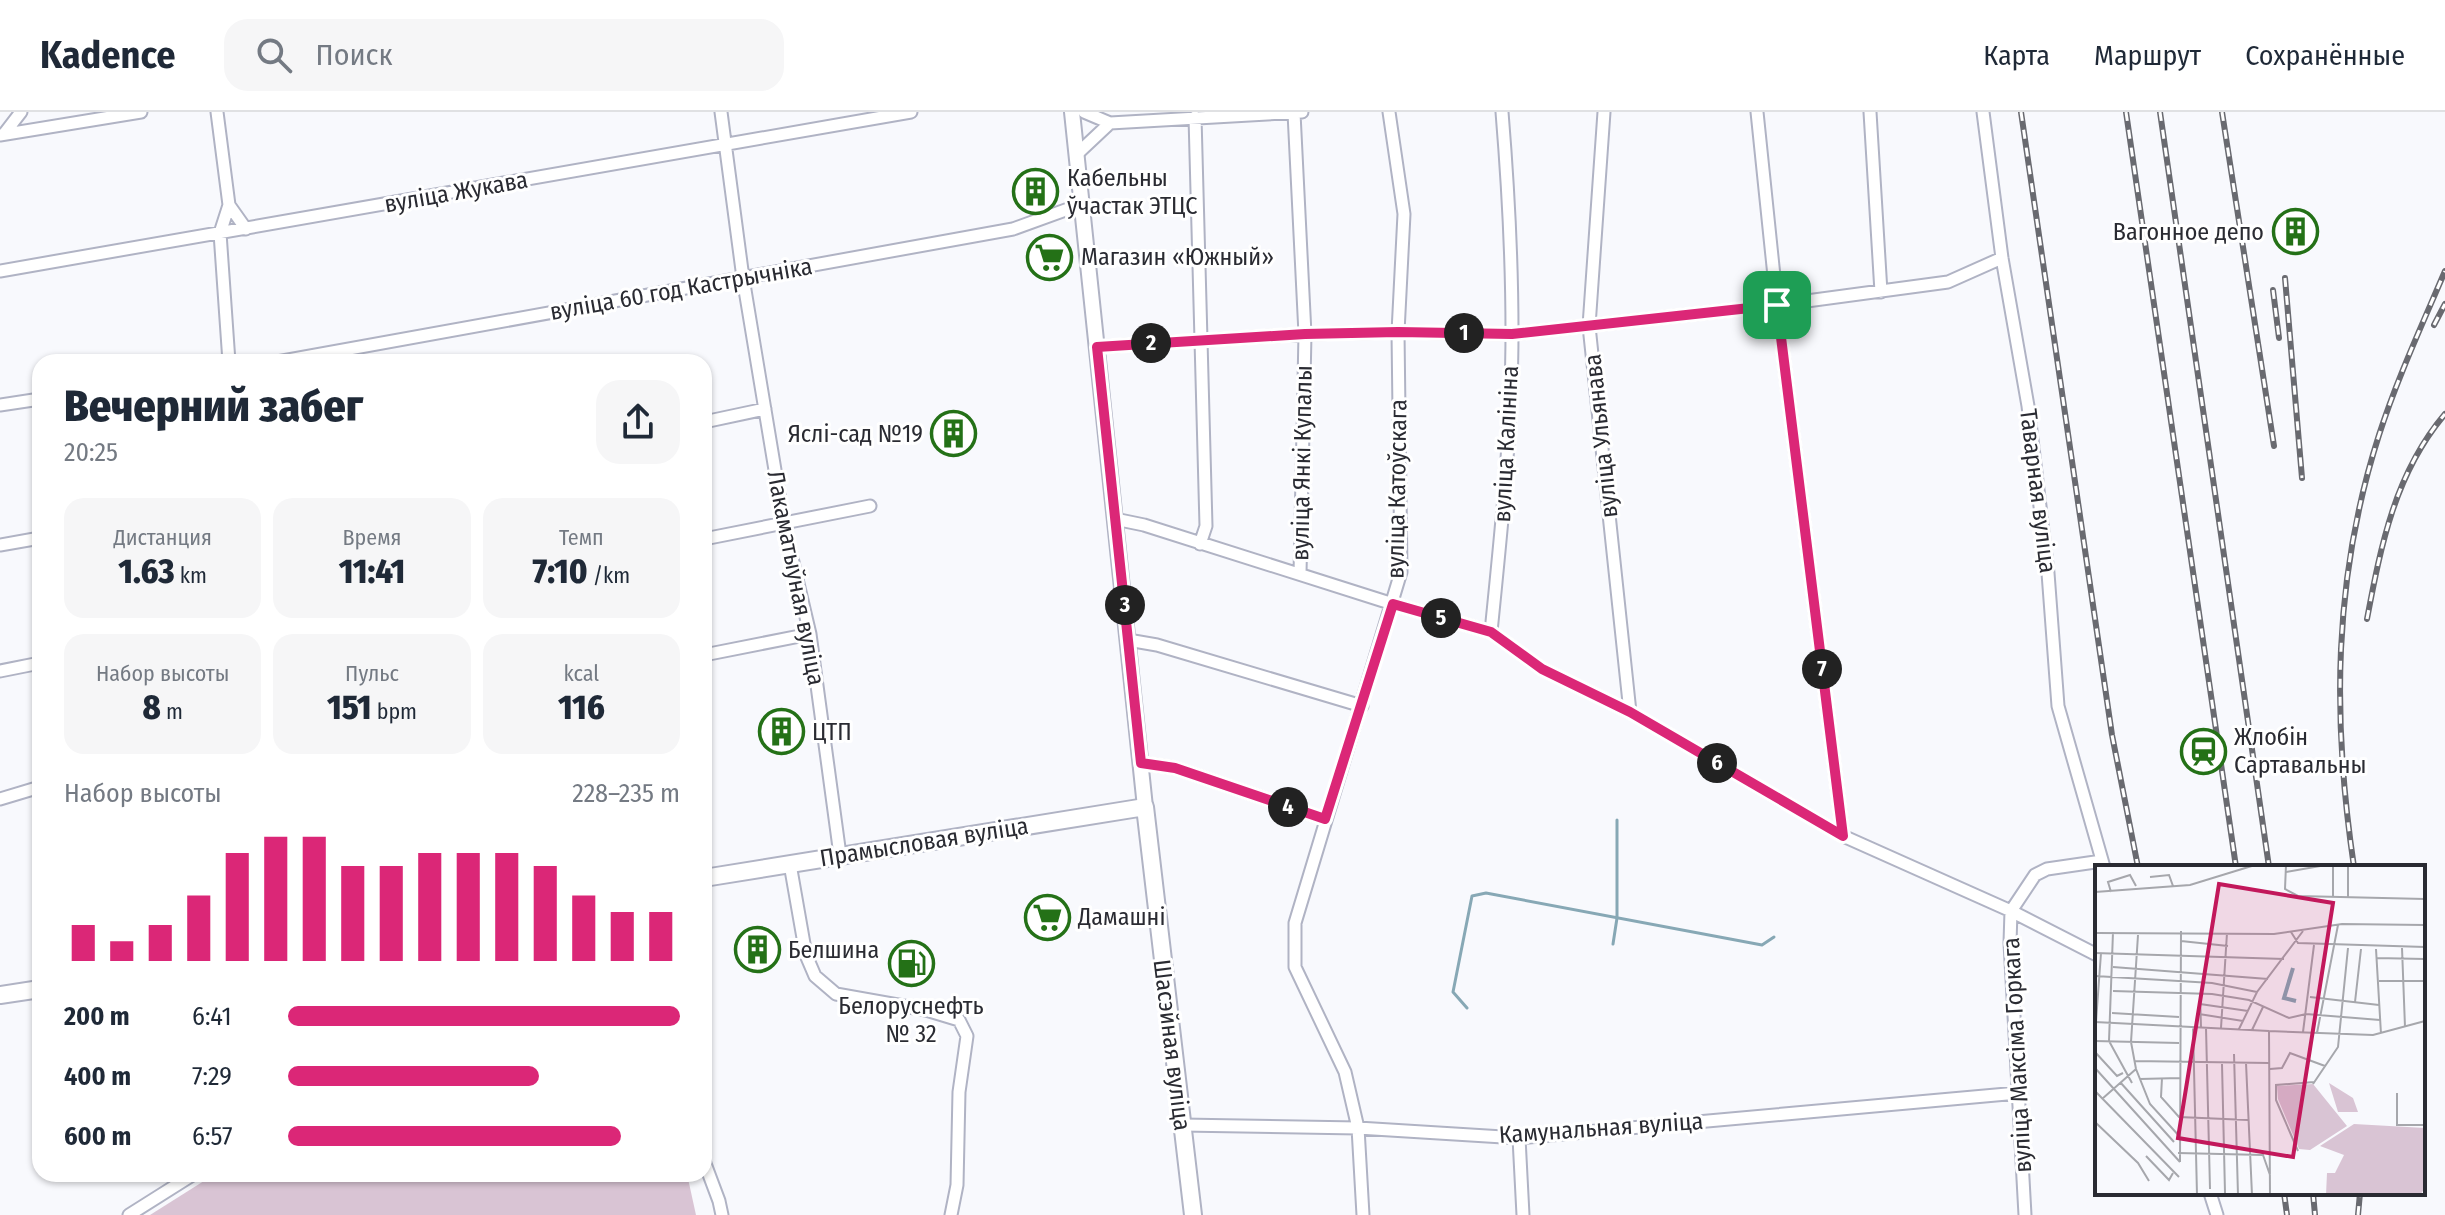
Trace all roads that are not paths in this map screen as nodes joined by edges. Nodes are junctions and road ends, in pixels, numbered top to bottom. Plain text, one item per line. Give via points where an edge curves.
1 (3, 112) edge
2 (141, 112) edge
3 (217, 112) edge
4 (721, 112) edge
5 (911, 112) edge
6 (1072, 112) edge
7 (1084, 112) edge
8 (1302, 112) edge
9 (1389, 112) edge
10 (1502, 112) edge
11 (1604, 112) edge
12 (1757, 112) edge
13 (1870, 112) edge
14 (1983, 112) edge
15 (1294, 113) edge
16 (18, 116) edge
17 (1195, 117) junction
18 (1110, 123) junction
19 (2, 134) edge
20 (726, 144) junction
21 (1077, 154) junction
22 (1082, 204) junction
23 (229, 205) junction
24 (246, 229) junction
25 (220, 233) junction
26 (2002, 258) junction
27 (0, 271) edge
28 (743, 278) junction
29 (1881, 292) junction
30 (1777, 305) junction
31 (1589, 326) junction
32 (1398, 332) junction
33 (1305, 334) junction
34 (1512, 334) junction
35 (1203, 339) junction
36 (1097, 347) junction
37 (228, 354) edge
38 (321, 354) edge
39 (32, 400) edge
40 (0, 405) edge
41 (765, 409) junction
42 (712, 420) edge
43 (870, 506) dead end
44 (1115, 519) junction
45 (784, 524) junction
46 (712, 538) edge
47 (32, 539) edge
48 (1200, 544) junction
49 (0, 545) edge
50 (1300, 574) junction
51 (1393, 604) junction
52 (1491, 632) junction
53 (810, 634) junction
54 (1128, 640) junction
55 (712, 653) edge
56 (32, 665) edge
57 (0, 671) edge
58 (1362, 706) junction
59 (1630, 712) junction
60 (1141, 763) junction
61 (32, 789) edge
62 (0, 799) edge
63 (1145, 807) junction
64 (1325, 819) junction
65 (1843, 836) junction
66 (840, 855) junction
67 (790, 864) junction
68 (2103, 864) edge
69 (712, 877) edge
70 (2011, 911) junction
71 (2095, 954) edge
72 (32, 990) edge
73 (0, 995) edge
74 (2018, 1093) junction
75 (1182, 1125) junction
76 (1358, 1128) junction
77 (1519, 1138) junction
78 (181, 1182) edge
79 (712, 1182) edge
80 (2211, 1195) edge
81 (129, 1215) edge
82 (722, 1215) edge
83 (951, 1215) edge
84 (1193, 1215) edge
85 (1363, 1215) edge
86 (1523, 1215) edge
87 (2025, 1215) edge
88 (2217, 1215) edge

1 - 16 street
2 - 19 street
3 - 23 street
4 - 20 street, Лакаматыўная вуліца
5 - 20 street, вуліца Жукава
6 - 21 street, Шасэйная вуліца
7 - 18 street
8 - 15 street
9 - 32 street, вуліца Катоўскага via 1404,214
10 - 34 street, вуліца Калініна
11 - 31 street, вуліца Ульянава
12 - 30 street
13 - 29 street
14 - 26 street, Таварная вуліца
15 - 17 street
15 - 33 street, вуліца Янкі Купалы
16 - 19 street
17 - 18 street
17 - 35 street
18 - 21 street
20 - 24 street, вуліца Жукава
20 - 28 street, Лакаматыўная вуліца
21 - 22 street, Шасэйная вуліца
22 - 28 street, вуліца 60 год Кастрычніка via 1013,229
22 - 36 street, Шасэйная вуліца
23 - 24 street
23 - 25 street
24 - 25 street, вуліца Жукава
25 - 27 street, вуліца Жукава
25 - 37 street
26 - 29 street via 1948,282
26 - 68 street, Таварная вуліца via 2028,406 2058,706
28 - 38 street, вуліца 60 год Кастрычніка
28 - 41 street, Лакаматыўная вуліца
29 - 30 street
30 - 31 street
30 - 65 street
31 - 34 street
31 - 59 street, вуліца Ульянава
32 - 33 street
32 - 34 street
32 - 51 street, вуліца Катоўскага via 1401,572
33 - 35 street
33 - 50 street, вуліца Янкі Купалы
34 - 52 street, вуліца Калініна via 1506,486
35 - 36 street
35 - 48 street via 1206,526
36 - 44 street, Шасэйная вуліца
39 - 40 street
41 - 42 street
41 - 45 street, Лакаматыўная вуліца
43 - 45 street
44 - 48 street
44 - 54 street, Шасэйная вуліца
45 - 46 street
45 - 53 street, Лакаматыўная вуліца
47 - 49 street
48 - 50 street
50 - 51 street
51 - 52 street
51 - 58 street, вуліца Катоўскага
52 - 59 street via 1542,669
53 - 55 street
53 - 66 street, Лакаматыўная вуліца
54 - 58 street
54 - 60 street, Шасэйная вуліца
56 - 57 street
58 - 64 street, вуліца Катоўскага
59 - 65 street
60 - 63 street, Шасэйная вуліца
60 - 64 street via 1175,768
61 - 62 street
63 - 66 main road, Прамысловая вуліца
63 - 75 main road, Шасэйная вуліца
64 - 76 street, вуліца Катоўскага via 1295,923 1295,967 1345,1072
65 - 70 street
66 - 67 main road, Прамысловая вуліца
67 - 69 main road, Прамысловая вуліца
67 - 83 street via 806,955 815,976 836,994 959,1020 967,1036
68 - 70 street, вуліца Максіма Горкага via 2047,869 2035,875
70 - 71 street
70 - 74 street, вуліца Максіма Горкага
72 - 73 main road
74 - 77 street, Камунальная вуліца
74 - 87 street, вуліца Максіма Горкага
75 - 76 street, Камунальная вуліца
75 - 84 main road, Шасэйная вуліца
76 - 77 street, Камунальная вуліца
76 - 85 street, вуліца Катоўскага
77 - 86 street
78 - 81 street
79 - 82 street
80 - 88 street

